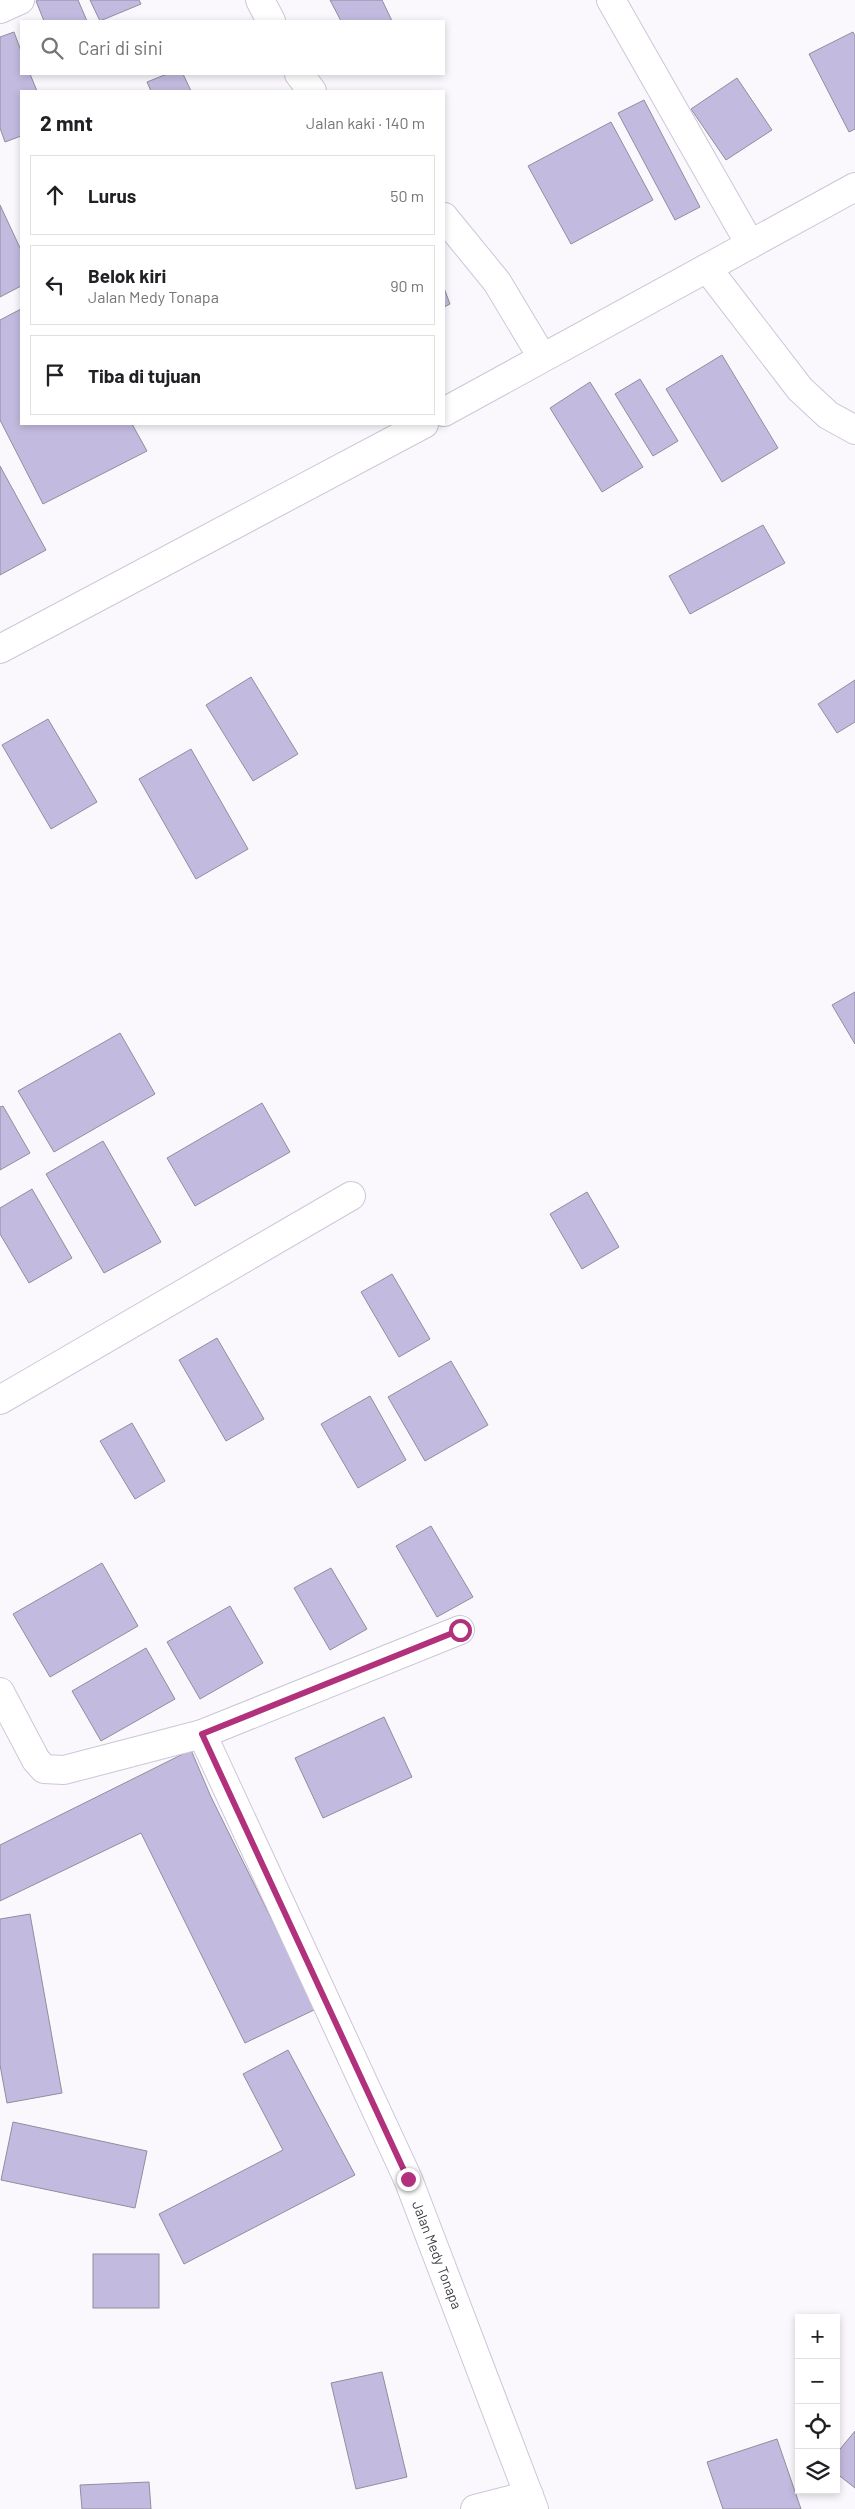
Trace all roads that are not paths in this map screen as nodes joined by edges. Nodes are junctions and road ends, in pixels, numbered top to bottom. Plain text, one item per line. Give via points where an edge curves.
1 (20, 0) edge
2 (260, 0) edge
3 (611, 0) edge
4 (0, 9) edge
5 (270, 20) edge
6 (300, 75) edge
7 (311, 90) edge
8 (855, 187) edge
9 (445, 219) edge
10 (750, 244) junction
11 (707, 268) junction
12 (542, 356) junction
13 (445, 411) edge
14 (422, 425) edge
15 (855, 430) edge
16 (0, 649) edge
17 (351, 1196) dead end
18 (0, 1400) edge
19 (460, 1630) dead end
20 (0, 1692) edge
21 (202, 1734) junction
22 (531, 2502) edge
23 (475, 2509) edge

1 - 4 street
2 - 5 street
3 - 10 street
6 - 7 street
8 - 10 street
9 - 12 street via 497,282
10 - 11 street
11 - 12 street
11 - 15 street via 800,389 828,415
12 - 13 street
14 - 16 street
17 - 18 street
19 - 21 street
20 - 21 street via 44,1769 64,1770
21 - 22 street, Jalan Medy Tonapa via 408,2179
22 - 23 street

